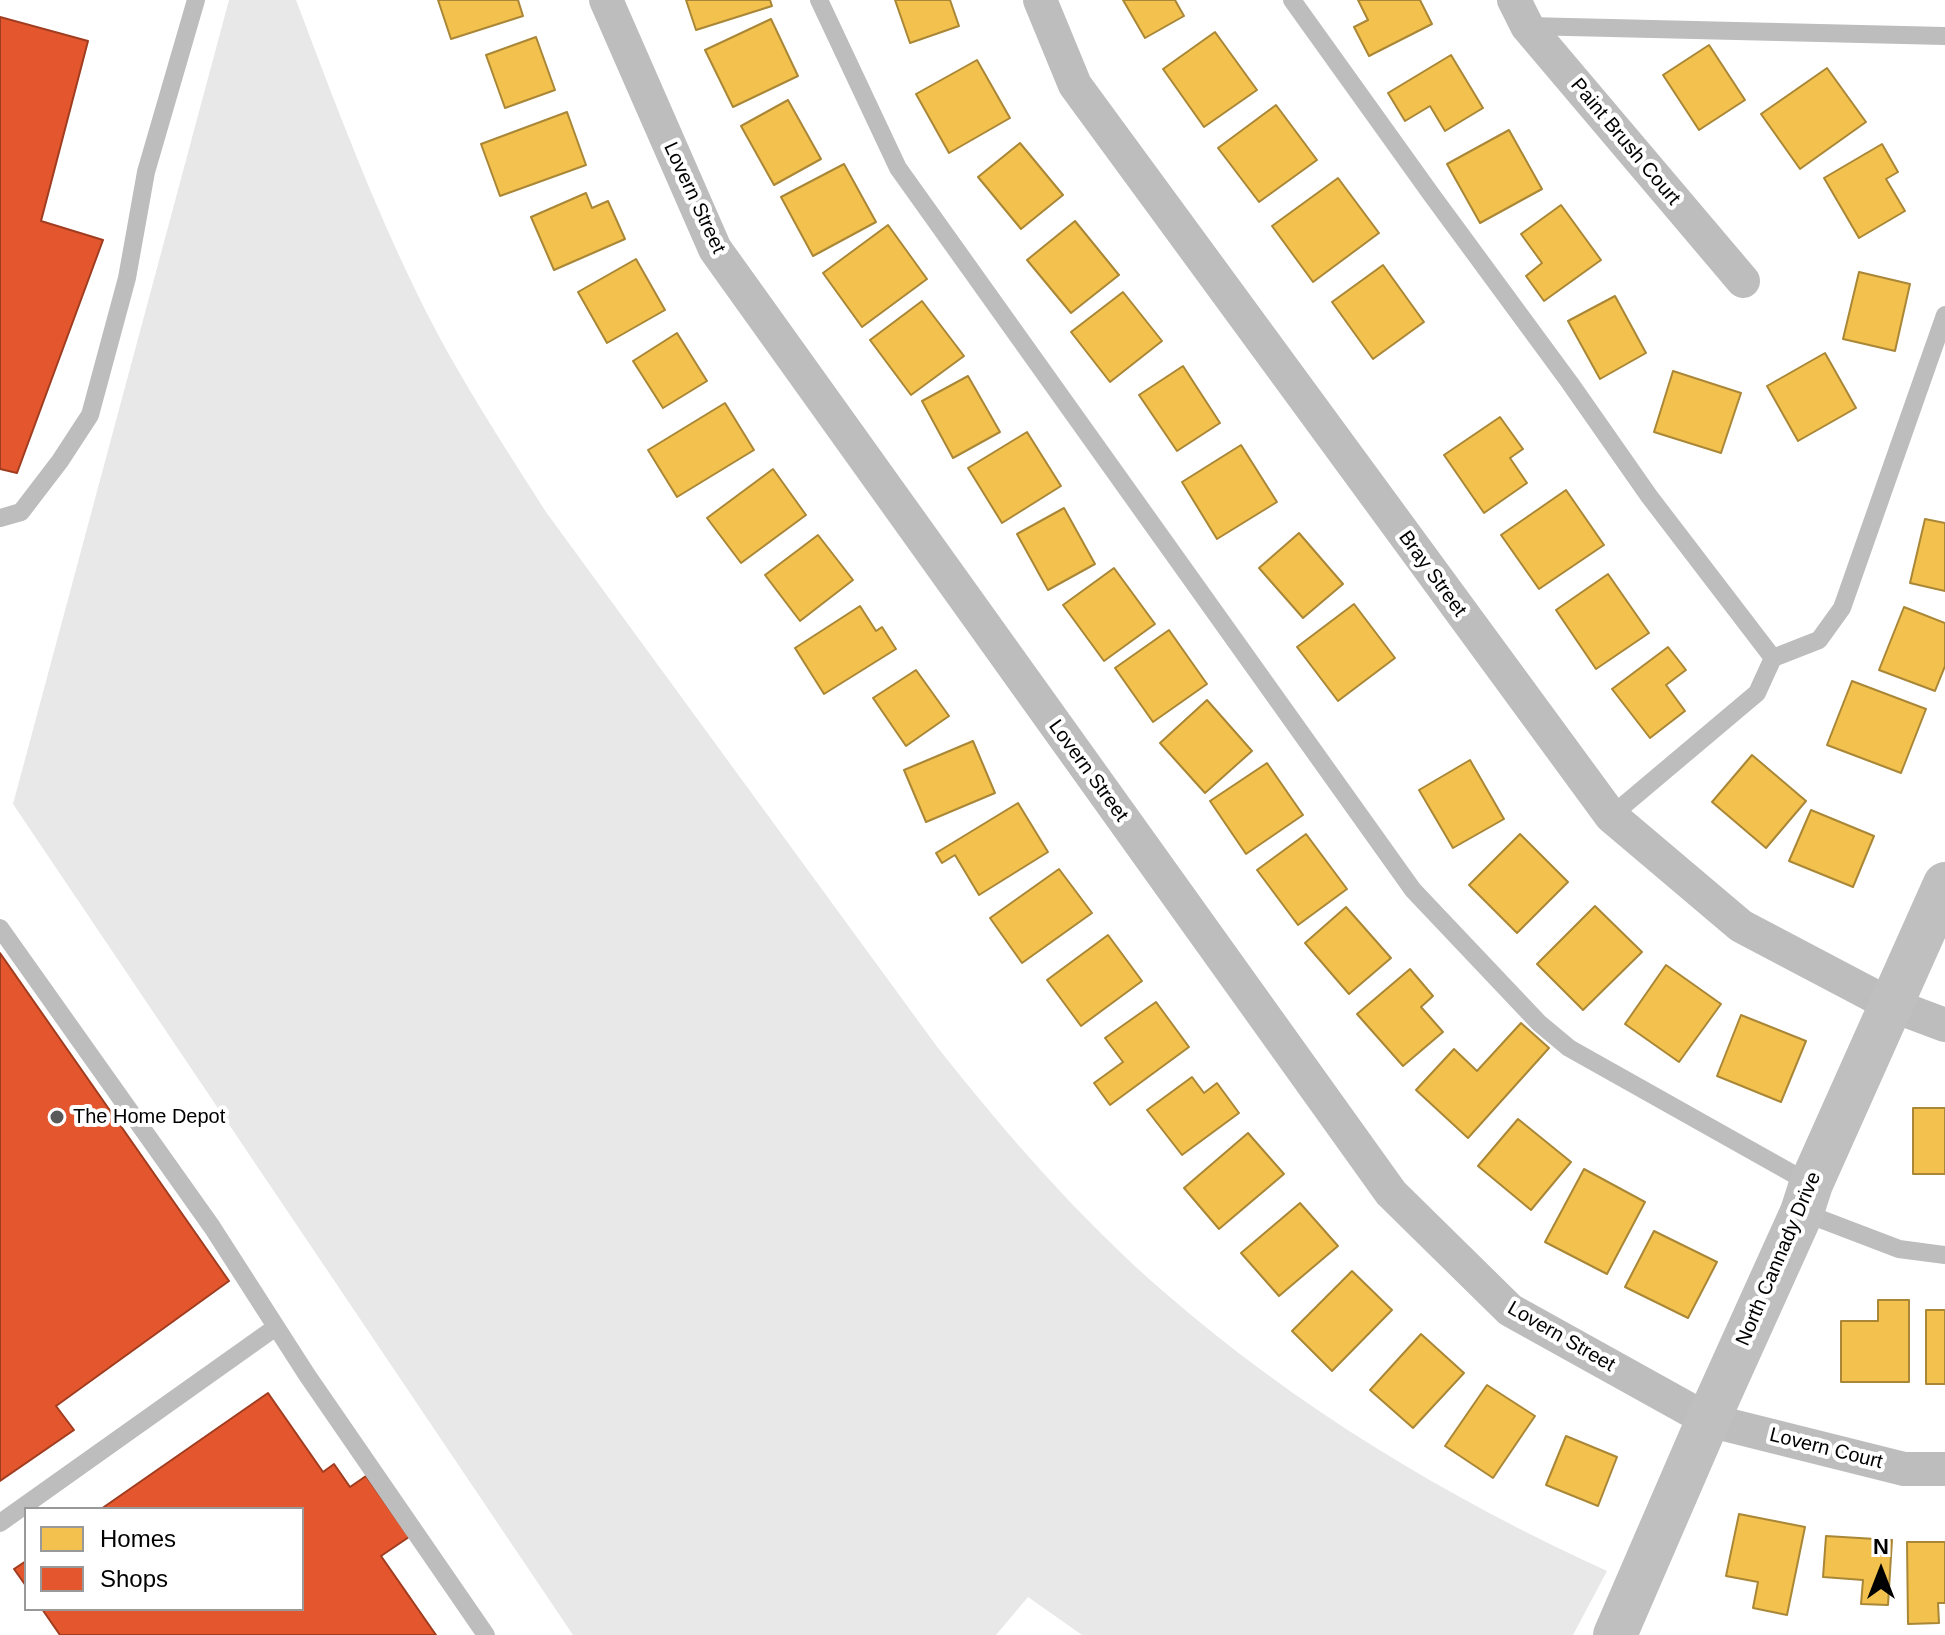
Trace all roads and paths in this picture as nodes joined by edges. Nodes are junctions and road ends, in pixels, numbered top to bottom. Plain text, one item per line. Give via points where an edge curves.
1 (196, 0) edge
2 (606, 0) edge
3 (819, 0) edge
4 (1040, 0) edge
5 (1292, 0) edge
6 (1520, 13) edge
7 (1945, 36) edge
8 (1743, 281) dead end
9 (1945, 315) edge
10 (0, 518) edge
11 (1773, 658) junction
12 (1611, 816) junction
13 (1945, 884) edge
14 (0, 928) edge
15 (1889, 1004) junction
16 (1945, 1025) edge
17 (1806, 1198) junction
18 (1945, 1255) edge
19 (276, 1327) junction
20 (1708, 1420) junction
21 (1945, 1469) edge
22 (0, 1523) edge
23 (1617, 1634) edge
24 (486, 1635) edge

1 - 10 lane via 146,172 127,278 90,415 21,512
2 - 20 street, Lovern Street via 715,249 1391,1193 1510,1310
3 - 17 lane via 898,168 1413,890 1569,1048
4 - 12 street, Bray Street via 1075,85
5 - 11 lane via 1649,496
6 - 7 lane
6 - 8 street, Paint Brush Court
9 - 11 lane via 1842,608 1819,640
11 - 12 lane via 1757,693
12 - 15 street, Bray Street via 1741,926
13 - 15 street, North Cannady Drive
14 - 19 lane via 212,1227
15 - 16 street, Bray Street
15 - 17 street, North Cannady Drive
17 - 18 lane via 1899,1249
17 - 20 street, North Cannady Drive
19 - 22 lane
19 - 24 lane
20 - 21 street, Lovern Court via 1904,1469
20 - 23 street, North Cannady Drive

